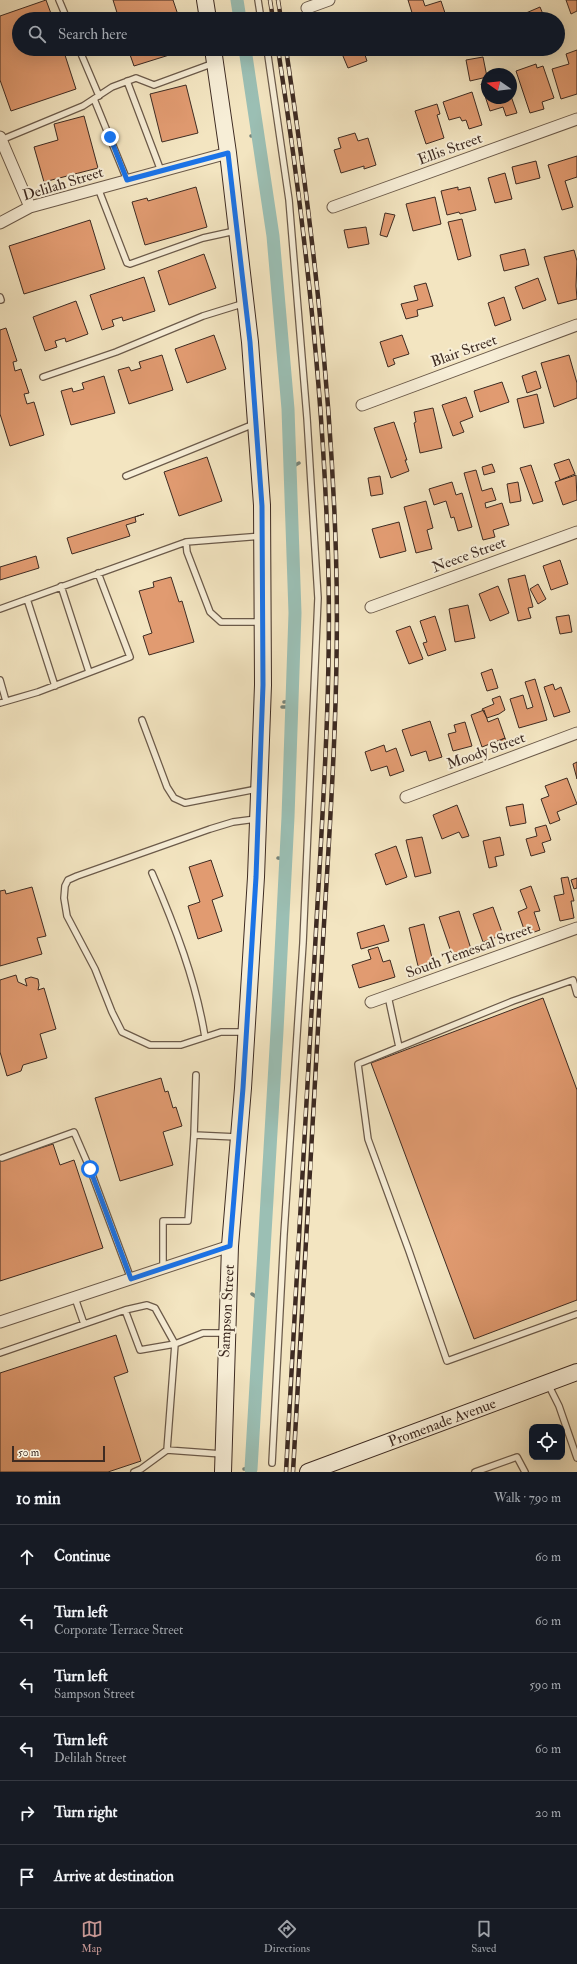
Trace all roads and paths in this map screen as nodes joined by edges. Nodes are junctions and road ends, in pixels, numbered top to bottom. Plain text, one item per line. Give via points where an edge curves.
1 (59, 0) edge
2 (205, 0) edge
3 (258, 0) edge
4 (329, 0) edge
5 (307, 8) dead end
6 (64, 12) edge
7 (207, 12) edge
8 (260, 12) edge
9 (81, 56) edge
10 (214, 56) edge
11 (268, 56) edge
12 (128, 81) junction
13 (96, 97) junction
14 (577, 119) edge
15 (1, 142) edge
16 (228, 153) junction
17 (161, 171) junction
18 (127, 180) junction
19 (98, 188) junction
20 (30, 207) junction
21 (334, 207) dead end
22 (0, 223) edge
23 (237, 230) junction
24 (245, 303) junction
25 (577, 326) edge
26 (43, 377) dead end
27 (362, 405) dead end
28 (256, 423) junction
29 (126, 476) dead end
30 (577, 532) edge
31 (262, 536) junction
32 (186, 542) junction
33 (98, 573) junction
34 (61, 586) junction
35 (27, 599) junction
36 (371, 607) dead end
37 (0, 609) edge
38 (263, 622) junction
39 (89, 672) junction
40 (0, 680) edge
41 (55, 686) junction
42 (3, 702) edge
43 (142, 720) dead end
44 (577, 733) edge
45 (260, 789) junction
46 (406, 797) dead end
47 (258, 819) junction
48 (152, 873) dead end
49 (577, 928) edge
50 (577, 994) edge
51 (388, 996) junction
52 (371, 1002) dead end
53 (247, 1032) junction
54 (206, 1037) junction
55 (399, 1047) junction
56 (196, 1075) dead end
57 (194, 1135) junction
58 (239, 1137) junction
59 (2, 1158) dead end
60 (230, 1246) junction
61 (163, 1268) junction
62 (131, 1279) junction
63 (75, 1298) junction
64 (125, 1310) junction
65 (577, 1314) edge
66 (0, 1322) edge
67 (84, 1324) junction
68 (226, 1333) junction
69 (175, 1344) junction
70 (0, 1353) edge
71 (577, 1372) edge
72 (548, 1383) junction
73 (167, 1450) junction
74 (223, 1454) junction
75 (577, 1458) edge
76 (272, 1463) dead end
77 (134, 1472) edge
78 (223, 1472) edge
79 (308, 1472) edge
80 (475, 1472) edge
81 (525, 1472) edge

1 - 6 lane
2 - 7 street
3 - 8 lane
4 - 5 street
9 - 13 lane
10 - 12 lane via 154,85 136,78
10 - 16 street, Sampson Street
11 - 76 lane via 289,200 307,418 318,598 304,912
12 - 13 lane
12 - 17 lane
13 - 15 lane via 83,106
13 - 18 lane
14 - 21 street, Ellis Street
15 - 20 street
16 - 17 street, Delilah Street
16 - 23 street, Sampson Street
17 - 18 street, Delilah Street
18 - 19 street, Delilah Street
19 - 20 street, Delilah Street
19 - 23 lane via 127,263 130,264 203,238
20 - 22 street, Delilah Street
23 - 24 street, Sampson Street
24 - 26 lane via 203,316 116,352
24 - 28 street, Sampson Street
25 - 27 street, Blair Street
28 - 29 lane
28 - 31 street, Sampson Street
30 - 36 street, Neece Street
31 - 32 lane
31 - 38 street, Sampson Street
32 - 33 lane
32 - 38 lane via 187,552 210,612 221,622
33 - 34 lane
33 - 39 lane via 130,657
34 - 35 lane
34 - 39 lane
35 - 37 lane
35 - 41 lane
38 - 45 street, Sampson Street
39 - 41 lane
40 - 42 lane
41 - 42 lane
43 - 45 lane via 167,787 174,798 185,803
44 - 46 street, Moody Street
45 - 47 street, Sampson Street
47 - 53 street, Sampson Street
47 - 54 lane via 233,822 210,829 77,876 68,880 64,886 67,916 95,969 122,1032 150,1045 181,1045
48 - 54 lane via 167,907 197,994
49 - 51 street, South Temescal Street
50 - 55 lane via 573,980 513,1000
51 - 52 street, South Temescal Street
51 - 55 lane
53 - 54 lane via 221,1032
53 - 58 street, Sampson Street
55 - 65 lane via 358,1064 368,1139 447,1361
56 - 57 lane
57 - 58 lane
57 - 61 lane via 188,1221 163,1221
58 - 60 street, Sampson Street
59 - 62 lane via 74,1132
60 - 61 street
60 - 68 street, Sampson Street
61 - 62 street
62 - 63 street
63 - 66 street
63 - 67 lane
64 - 67 lane
64 - 69 lane via 147,1305 155,1308
64 - 69 lane via 140,1350
67 - 70 lane
68 - 69 lane via 203,1333
68 - 74 street, Sampson Street
69 - 73 lane
71 - 72 street, Promenade Avenue
72 - 75 lane via 561,1411
72 - 79 street, Promenade Avenue
73 - 74 lane
73 - 77 lane
74 - 78 street, Sampson Street
80 - 81 lane via 517,1457

